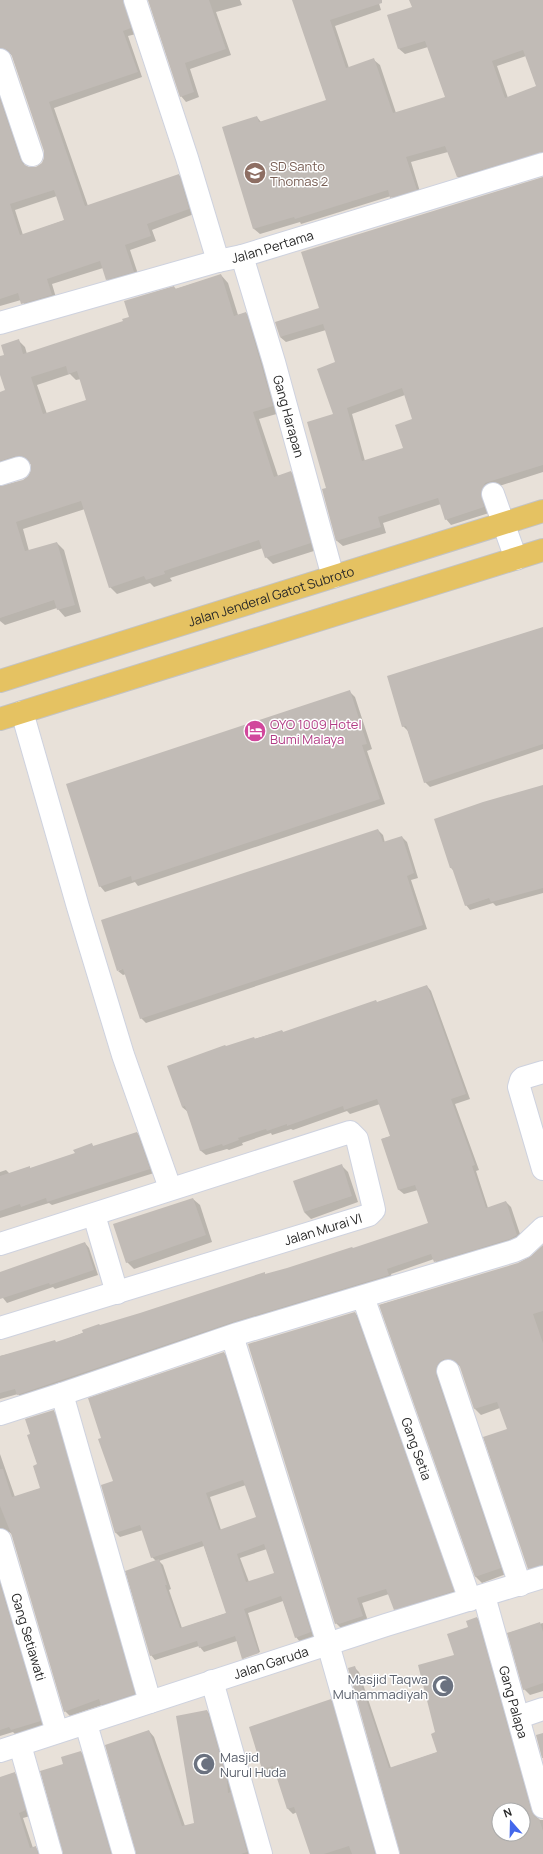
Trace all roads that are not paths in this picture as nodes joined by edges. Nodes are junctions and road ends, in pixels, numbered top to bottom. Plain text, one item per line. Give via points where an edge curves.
1 (135, 0) edge
2 (0, 60) edge
3 (32, 155) dead end
4 (543, 164) edge
5 (242, 256) junction
6 (218, 261) junction
7 (0, 323) edge
8 (493, 494) dead end
9 (543, 511) edge
10 (504, 524) junction
11 (543, 550) edge
12 (516, 559) junction
13 (333, 577) junction
14 (0, 681) edge
15 (22, 712) junction
16 (0, 719) edge
17 (543, 1072) edge
18 (542, 1162) edge
19 (170, 1188) junction
20 (94, 1215) junction
21 (542, 1228) edge
22 (0, 1244) edge
23 (117, 1293) junction
24 (363, 1297) junction
25 (0, 1328) edge
26 (234, 1342) dead end
27 (448, 1371) dead end
28 (62, 1394) junction
29 (0, 1414) edge
30 (0, 1540) edge
31 (543, 1577) edge
32 (520, 1585) junction
33 (477, 1598) junction
34 (328, 1644) junction
35 (212, 1682) junction
36 (150, 1702) junction
37 (86, 1724) junction
38 (57, 1732) junction
39 (10, 1748) edge
40 (543, 1808) edge
41 (51, 1854) edge
42 (124, 1854) edge
43 (262, 1854) edge
44 (388, 1854) edge

1 - 6 street
2 - 3 street
4 - 5 street, Jalan Pertama
5 - 6 street, Jalan Pertama
5 - 13 street, Gang Harapan
6 - 7 street, Jalan Pertama
8 - 10 street
9 - 10 main road, Jalan Jenderal Gatot Subroto
10 - 12 street
10 - 13 main road, Jalan Jenderal Gatot Subroto
11 - 12 main road
12 - 15 main road
13 - 14 main road, Jalan Jenderal Gatot Subroto
15 - 16 main road
15 - 19 street via 123,1055
17 - 18 street via 523,1078 520,1087
19 - 20 street, Jalan Murai VI
19 - 23 street, Jalan Murai VI via 350,1132 357,1139 374,1210 369,1215
20 - 22 street, Jalan Murai VI
20 - 23 street
21 - 24 street via 514,1251
23 - 25 street, Jalan Murai VI
24 - 28 street via 237,1334
24 - 33 street, Gang Setia
26 - 34 street
27 - 32 street
28 - 29 street
28 - 36 street
30 - 38 street, Gang Setiawati
31 - 32 street, Jalan Garuda
32 - 33 street, Jalan Garuda
33 - 34 street, Jalan Garuda via 386,1624
33 - 40 street, Gang Palapa
34 - 35 street, Jalan Garuda
34 - 44 street
35 - 36 street, Jalan Garuda
35 - 43 street
36 - 37 street, Jalan Garuda
37 - 38 street, Jalan Garuda
37 - 42 street
38 - 39 street, Jalan Garuda
39 - 41 street

